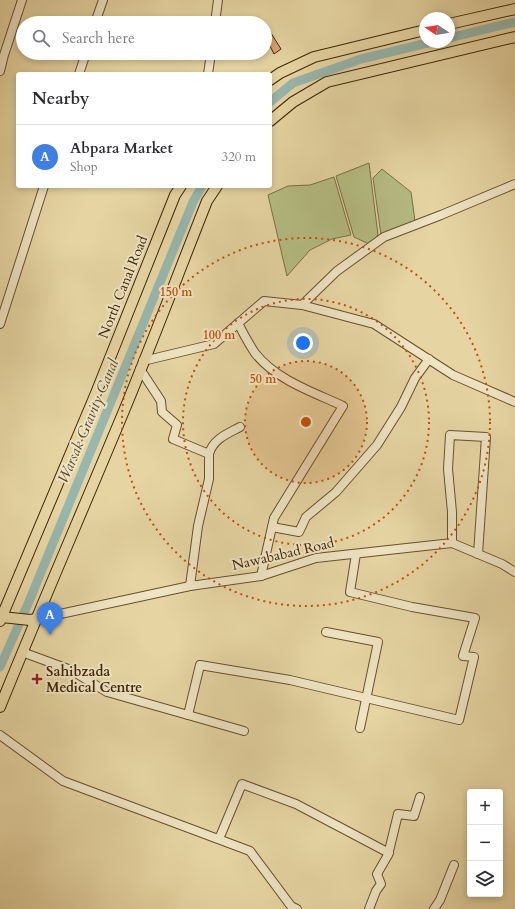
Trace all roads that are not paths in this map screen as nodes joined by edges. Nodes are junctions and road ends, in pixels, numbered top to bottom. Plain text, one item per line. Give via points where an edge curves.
1 (22, 0) edge
2 (103, 0) edge
3 (218, 0) edge
4 (515, 9) edge
5 (17, 16) edge
6 (97, 16) edge
7 (216, 16) edge
8 (16, 18) edge
9 (455, 23) edge
10 (419, 31) edge
11 (515, 37) edge
12 (84, 60) edge
13 (210, 60) edge
14 (0, 71) edge
15 (80, 72) edge
16 (208, 72) edge
17 (272, 79) edge
18 (272, 119) edge
19 (515, 184) edge
20 (43, 188) edge
21 (180, 188) edge
22 (216, 188) edge
23 (302, 305) junction
24 (238, 323) junction
25 (0, 324) edge
26 (429, 359) junction
27 (142, 365) junction
28 (515, 402) edge
29 (240, 427) dead end
30 (209, 454) junction
31 (272, 527) junction
32 (452, 543) junction
33 (356, 554) junction
34 (478, 554) junction
35 (515, 572) edge
36 (261, 576) junction
37 (190, 586) junction
38 (1, 619) edge
39 (33, 620) junction
40 (326, 632) dead end
41 (22, 652) junction
42 (367, 699) junction
43 (0, 707) edge
44 (188, 715) junction
45 (360, 728) dead end
46 (244, 731) dead end
47 (0, 735) edge
48 (420, 797) dead end
49 (219, 839) junction
50 (389, 853) junction
51 (454, 865) dead end
52 (297, 909) edge
53 (370, 909) edge
54 (434, 909) edge

1 - 5 street
2 - 6 street
3 - 7 street
4 - 9 main road
8 - 14 street
10 - 17 main road via 314,57
11 - 18 main road via 327,82 293,102
12 - 15 street
13 - 16 street
19 - 23 street via 384,237 337,271
20 - 25 street
21 - 38 main road, North Canal Road
22 - 27 main road via 207,201
23 - 24 street via 264,301
23 - 26 street via 374,324
24 - 27 street via 214,344
24 - 31 street via 256,353 270,368 293,383 343,406 274,518
26 - 28 street via 453,375
26 - 31 street via 415,378 401,407 377,445 336,492 306,517 299,532
27 - 30 street via 161,401 162,412 177,425 173,439
27 - 39 main road
29 - 30 street via 217,441
30 - 37 street via 209,479 198,526
31 - 36 street
32 - 33 street, Nawababad Road
32 - 34 street, Nawababad Road
32 - 34 street via 448,469 450,435 486,437
33 - 36 street, Nawababad Road via 316,558
33 - 42 street via 350,592 412,607 475,618 463,656 474,657 458,720
34 - 35 street, Nawababad Road
36 - 37 street, Nawababad Road
37 - 39 street, Nawababad Road
38 - 39 main road
39 - 41 main road
40 - 42 street via 378,642
41 - 43 main road
41 - 44 street via 71,670 107,692
42 - 44 street via 290,680 200,665
42 - 45 street
44 - 46 street
47 - 49 street via 63,781
48 - 50 street via 414,816 398,814
49 - 50 street via 242,784 296,804
49 - 52 street via 250,851 291,906
50 - 53 street via 377,874 381,884 376,890
51 - 54 street

